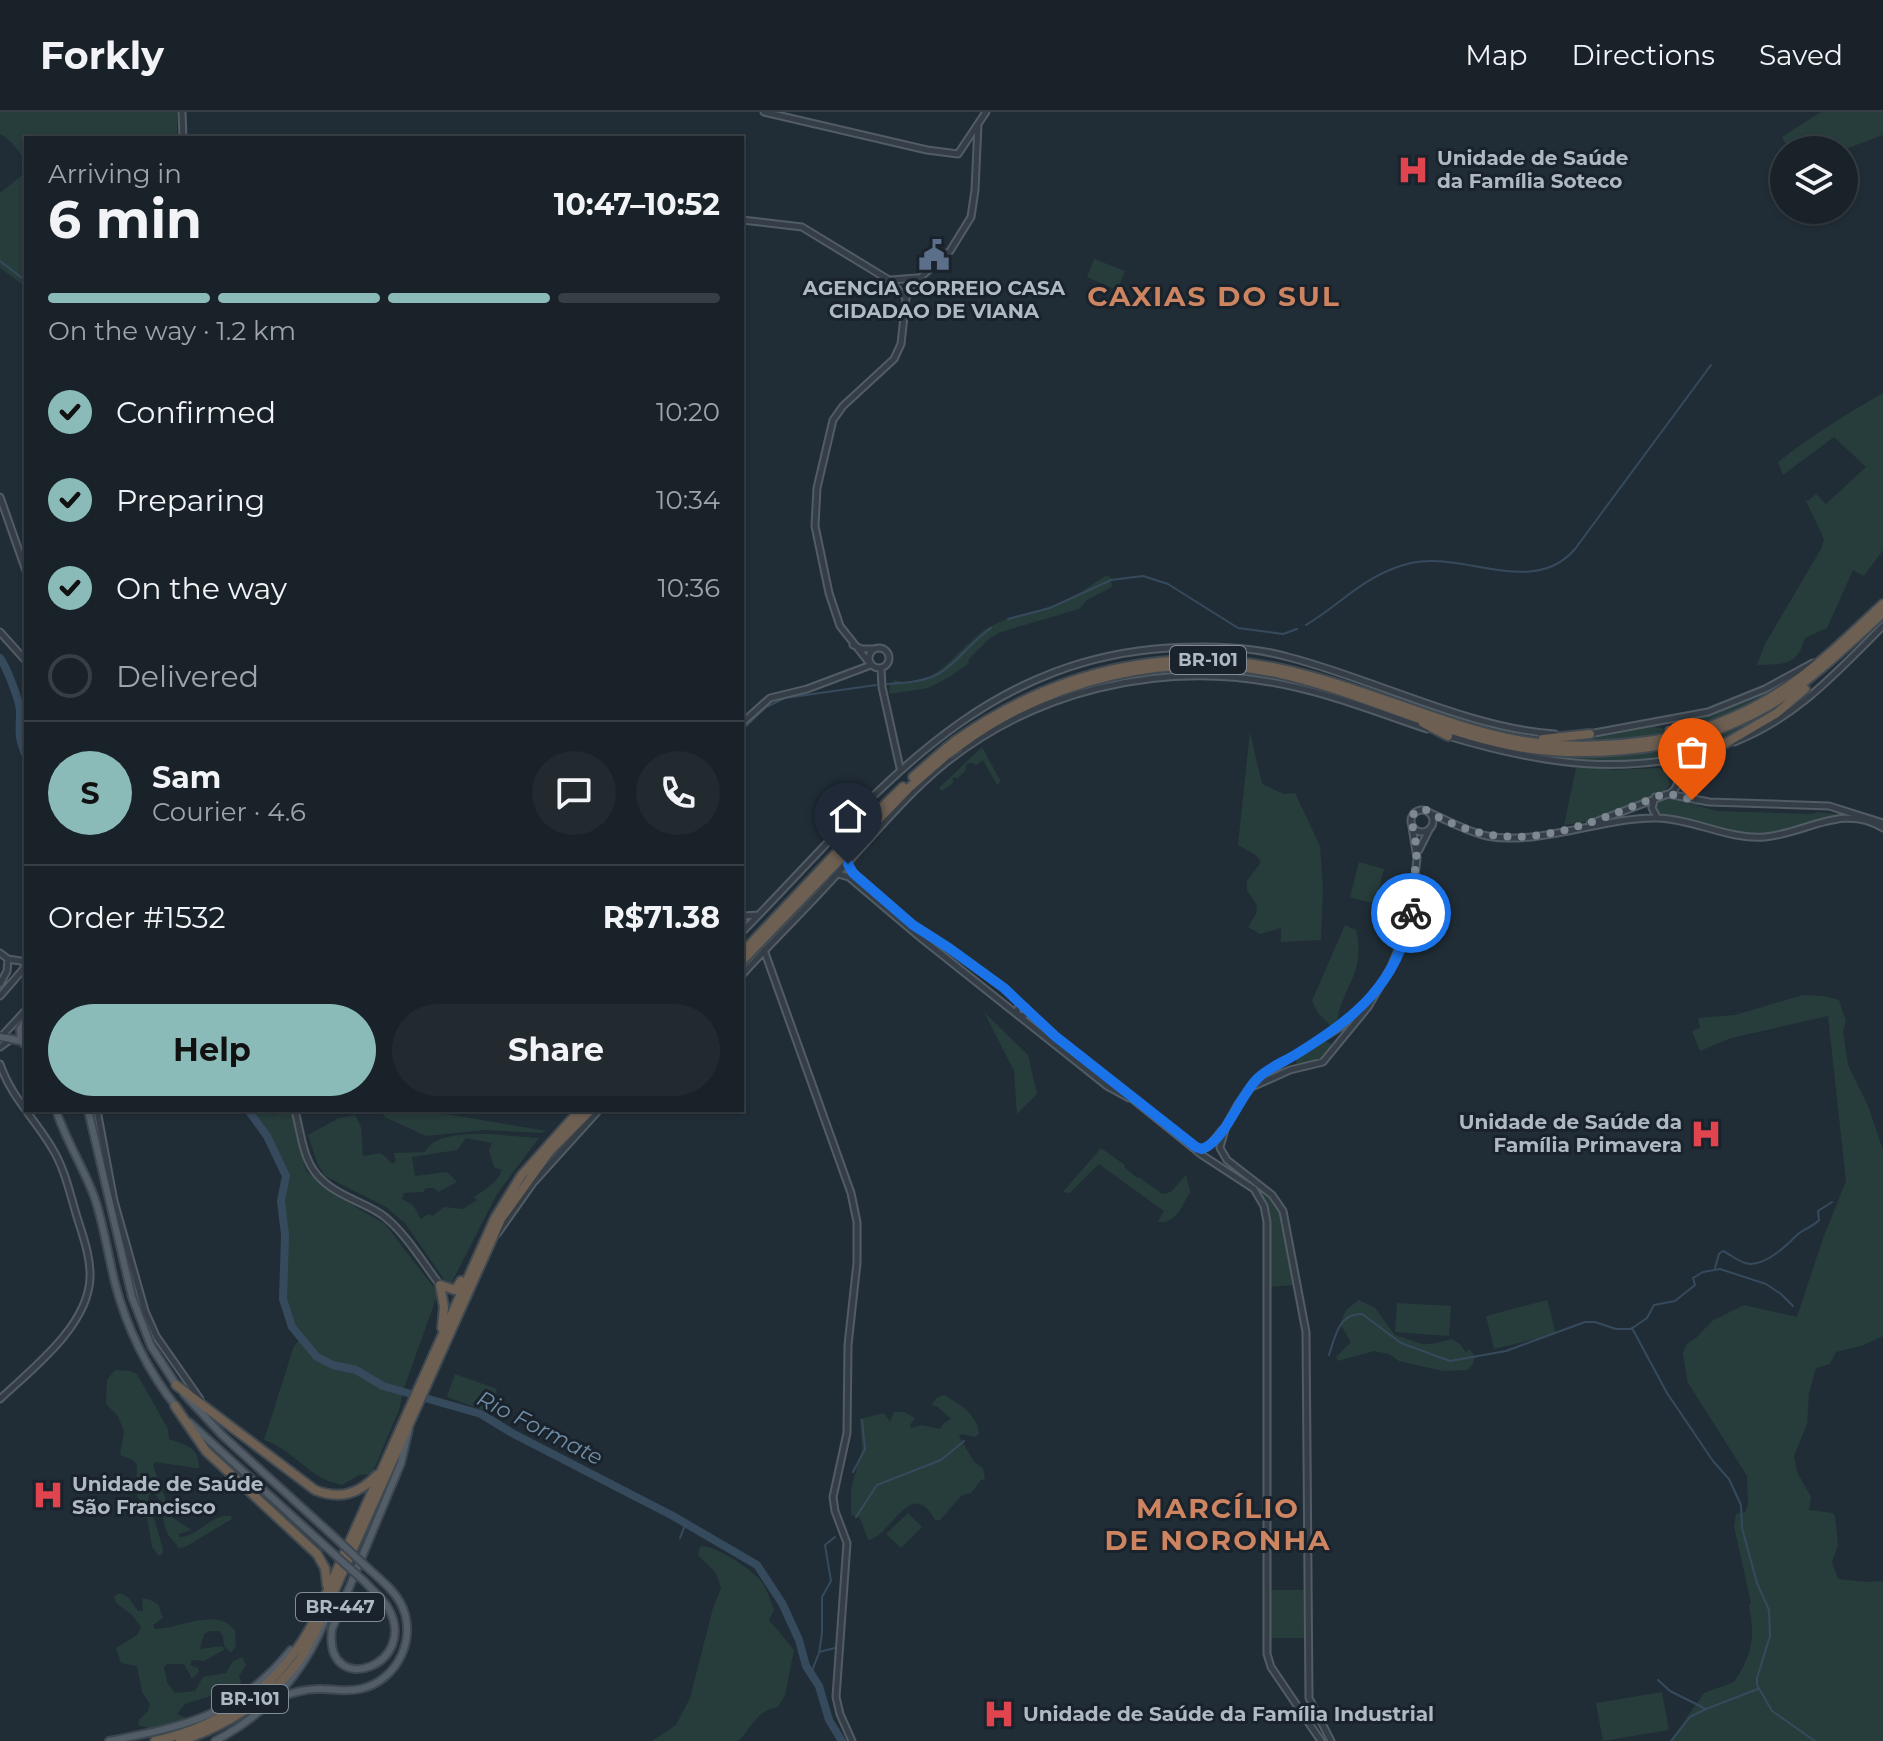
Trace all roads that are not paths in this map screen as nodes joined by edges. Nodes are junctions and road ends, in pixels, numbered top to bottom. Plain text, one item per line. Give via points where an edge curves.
1 (182, 112) edge
2 (764, 112) edge
3 (986, 112) edge
4 (978, 124) junction
5 (183, 136) edge
6 (744, 220) edge
7 (918, 278) junction
8 (889, 280) junction
9 (906, 298) junction
10 (0, 497) edge
11 (24, 565) edge
12 (1883, 604) edge
13 (1883, 613) edge
14 (1883, 626) edge
15 (0, 632) edge
16 (853, 644) junction
17 (875, 649) junction
18 (1833, 654) junction
19 (24, 659) edge
20 (871, 665) junction
21 (881, 668) junction
22 (1390, 707) junction
23 (1685, 717) junction
24 (744, 721) edge
25 (1657, 721) junction
26 (1590, 734) junction
27 (939, 736) junction
28 (1448, 736) junction
29 (1508, 738) junction
30 (1672, 740) junction
31 (1719, 747) junction
32 (952, 750) junction
33 (1690, 756) junction
34 (1675, 760) junction
35 (1664, 762) junction
36 (900, 768) junction
37 (1678, 774) junction
38 (1668, 794) junction
39 (1656, 797) junction
40 (1700, 802) junction
41 (1430, 813) junction
42 (1660, 818) junction
43 (1452, 823) junction
44 (1883, 826) edge
45 (1412, 827) junction
46 (1431, 828) junction
47 (1575, 828) junction
48 (1417, 858) junction
49 (849, 862) junction
50 (838, 874) junction
51 (759, 915) junction
52 (744, 916) edge
53 (898, 916) junction
54 (744, 930) edge
55 (764, 950) junction
56 (744, 951) edge
57 (0, 953) edge
58 (8, 959) junction
59 (744, 959) edge
60 (24, 963) edge
61 (24, 966) edge
62 (744, 973) edge
63 (0, 984) edge
64 (1378, 989) junction
65 (0, 996) edge
66 (1025, 1007) junction
67 (24, 1012) edge
68 (1019, 1015) junction
69 (24, 1022) edge
70 (1325, 1037) junction
71 (1, 1038) edge
72 (11, 1039) junction
73 (23, 1044) edge
74 (0, 1047) edge
75 (1334, 1051) junction
76 (1294, 1056) junction
77 (0, 1064) edge
78 (1296, 1068) junction
79 (1293, 1078) dead end
80 (1252, 1087) junction
81 (1144, 1107) junction
82 (24, 1109) edge
83 (26, 1112) edge
84 (57, 1112) edge
85 (97, 1112) edge
86 (295, 1112) edge
87 (578, 1112) edge
88 (589, 1112) edge
89 (597, 1112) edge
90 (88, 1113) edge
91 (1226, 1126) junction
92 (1209, 1146) junction
93 (1196, 1147) junction
94 (1220, 1150) junction
95 (1210, 1159) junction
96 (496, 1217) junction
97 (493, 1236) junction
98 (440, 1285) junction
99 (441, 1339) junction
100 (426, 1381) junction
101 (176, 1385) junction
102 (0, 1399) edge
103 (175, 1406) junction
104 (412, 1412) junction
105 (220, 1420) junction
106 (410, 1423) junction
107 (384, 1465) junction
108 (326, 1602) junction
109 (315, 1619) junction
110 (274, 1699) junction
111 (121, 1740) edge
112 (109, 1741) edge
113 (155, 1741) edge
114 (180, 1741) edge
115 (215, 1741) edge
116 (852, 1741) edge
117 (1321, 1741) edge
118 (1331, 1741) edge

1 - 5 street
2 - 4 street via 958,154
3 - 4 street
4 - 7 street via 973,207 946,256
6 - 8 street via 802,227
7 - 8 street
7 - 9 street
8 - 9 street
9 - 16 street via 894,359 833,420 816,497 815,526 827,586 838,622
10 - 11 street
12 - 18 highway, BR-101
13 - 18 highway, BR-101
14 - 31 street via 1788,715
15 - 19 street
16 - 17 street
16 - 20 street
17 - 20 street via 868,657
17 - 21 street via 889,655
18 - 23 street via 1751,696
18 - 30 highway, BR-101 via 1803,685 1772,706 1727,727
18 - 31 highway via 1785,707
20 - 21 street
20 - 24 street via 770,698
21 - 36 street
22 - 28 highway
22 - 30 highway, BR-101 via 1485,739 1536,749 1599,752
22 - 32 highway, BR-101 via 1279,673 1162,667 1050,693
23 - 25 street
23 - 30 street via 1671,722
25 - 26 street
25 - 30 street
26 - 27 street via 1501,726 1303,661 1224,647 1100,658 1030,682
26 - 29 highway
27 - 32 street
27 - 36 street
28 - 32 street via 1273,682 1190,674 1132,680 1074,695
28 - 35 street via 1591,765
29 - 30 highway, BR-101 via 1585,746
29 - 32 highway, BR-101 via 1308,675 1254,663 1191,660 1130,665 1078,678 1009,706
30 - 33 street via 1680,754
30 - 34 street
30 - 35 street via 1672,755
31 - 33 street
32 - 49 street
32 - 56 highway, BR-101 via 854,834
32 - 59 highway, BR-101
33 - 34 street
33 - 37 street
34 - 35 street
34 - 37 street
35 - 37 street
36 - 51 street
37 - 38 street via 1678,785
37 - 40 street via 1686,792
38 - 39 street
38 - 40 street
39 - 42 street via 1652,808
39 - 47 street
40 - 44 street via 1827,806
41 - 43 street
41 - 45 street via 1413,813
41 - 46 street
42 - 44 street via 1754,837 1845,817
42 - 47 street
43 - 46 street
43 - 47 street via 1499,838
45 - 46 street via 1420,832
45 - 48 street
46 - 48 street
48 - 64 street via 1405,935
49 - 50 street
49 - 53 street via 851,871
50 - 53 street via 849,876
50 - 55 street
51 - 52 street
51 - 54 street
53 - 66 street
53 - 68 street
55 - 62 street
55 - 116 street via 857,1222 847,1433 833,1502 847,1543 836,1697
57 - 58 street
58 - 60 street
58 - 63 street
61 - 65 street
64 - 70 street
64 - 75 street
66 - 68 street via 1025,1015
66 - 81 street
67 - 71 street
68 - 81 street via 1107,1086
69 - 73 main road
70 - 75 street
70 - 76 street
71 - 72 main road
72 - 73 main road
72 - 74 street
75 - 78 street via 1323,1062
76 - 78 street
76 - 80 street
77 - 82 street
78 - 79 street
78 - 80 street
80 - 91 street
81 - 93 street
83 - 102 street via 65,1176 90,1276 80,1313
84 - 103 main road, BR-447 via 96,1205 130,1327 149,1369
85 - 105 street via 114,1201 145,1311 179,1371
86 - 98 street via 313,1173 385,1217
87 - 96 highway, BR-101 via 521,1176
88 - 97 highway, BR-101 via 533,1172
89 - 97 street
90 - 101 main road, BR-447 via 136,1310
91 - 92 street
91 - 94 street
92 - 93 street
92 - 94 street
92 - 95 street via 1205,1153
93 - 95 street
94 - 95 street via 1220,1157
94 - 118 street via 1278,1202 1286,1221 1306,1332 1309,1698
95 - 117 street via 1254,1189 1266,1213 1267,1654
96 - 98 highway via 458,1288
96 - 99 highway, BR-101
97 - 100 highway, BR-101
98 - 99 highway
99 - 100 highway, BR-101
100 - 104 highway, BR-101
101 - 105 highway
101 - 110 main road, BR-447, bridge via 211,1426 395,1594 405,1616 405,1646 394,1669 379,1682 361,1689 306,1690
103 - 106 main road, BR-447, bridge via 207,1439 324,1545 365,1582 387,1607 394,1632 391,1647 383,1660 359,1670 335,1656 332,1629 401,1463
103 - 108 highway via 206,1451 317,1554 326,1572
104 - 106 highway, BR-101
104 - 107 highway, BR-101
105 - 107 highway via 325,1494 357,1491
106 - 108 highway, BR-101
107 - 108 highway, BR-101
108 - 109 highway, BR-101
108 - 110 main road via 315,1645
108 - 114 highway, BR-101 via 310,1642 282,1680 247,1709
109 - 111 main road via 274,1668 224,1708
109 - 113 highway, BR-101 via 291,1659 243,1704 201,1727
110 - 115 main road
111 - 112 main road

